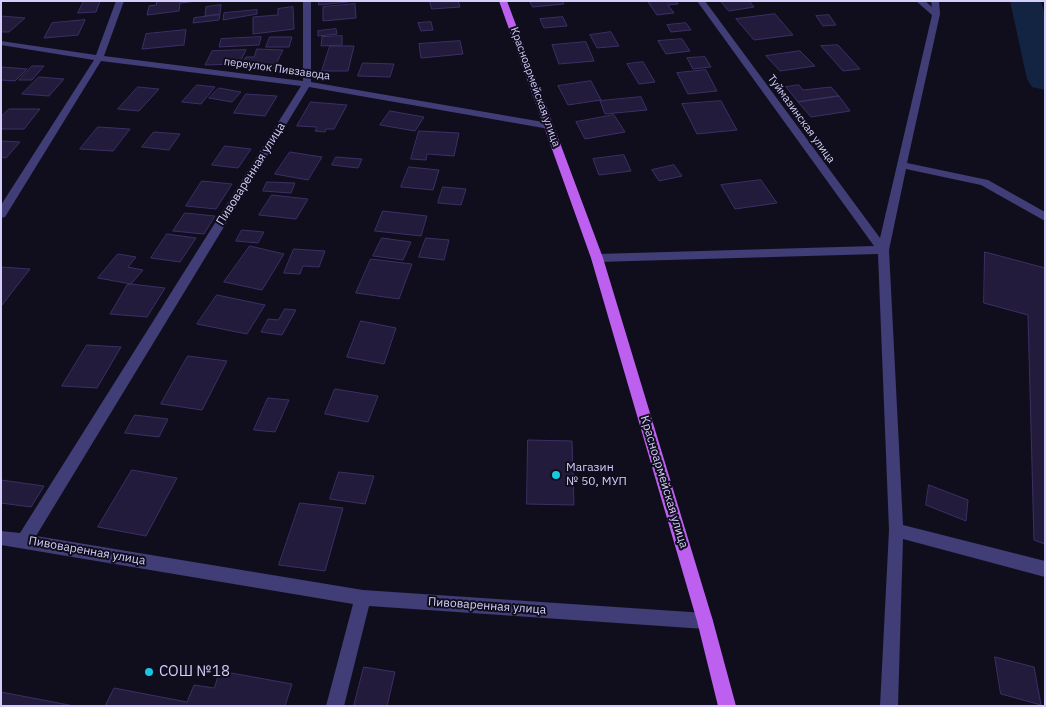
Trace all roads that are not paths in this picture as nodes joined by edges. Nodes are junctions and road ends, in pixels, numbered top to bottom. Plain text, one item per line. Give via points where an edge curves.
1 (120, 1) edge
2 (307, 1) edge
3 (503, 1) edge
4 (701, 1) edge
5 (920, 1) edge
6 (936, 8) edge
7 (1, 43) edge
8 (99, 58) junction
9 (307, 84) junction
10 (549, 126) junction
11 (902, 165) junction
12 (1, 214) edge
13 (1045, 217) edge
14 (883, 250) junction
15 (597, 258) junction
16 (896, 530) junction
17 (1, 538) edge
18 (24, 541) junction
19 (1045, 569) edge
20 (363, 598) junction
21 (705, 620) junction
22 (335, 706) edge
23 (727, 706) edge
24 (889, 706) edge

1 - 8 street
2 - 9 street
3 - 10 main road, Красноармейская улица
4 - 14 street, Туймазинская улица
5 - 6 street
6 - 11 street
7 - 8 street, переулок Пивзавода
8 - 9 street, переулок Пивзавода
8 - 12 street
9 - 10 street, переулок Пивзавода
9 - 18 street, Пивоваренная улица
10 - 15 main road, Красноармейская улица
11 - 13 street via 984,182
11 - 14 street
14 - 15 street
14 - 16 street
15 - 21 main road, Красноармейская улица
16 - 19 street
16 - 24 street
17 - 18 street
18 - 20 street, Пивоваренная улица
20 - 21 street, Пивоваренная улица
20 - 22 street
21 - 23 main road, Красноармейская улица

